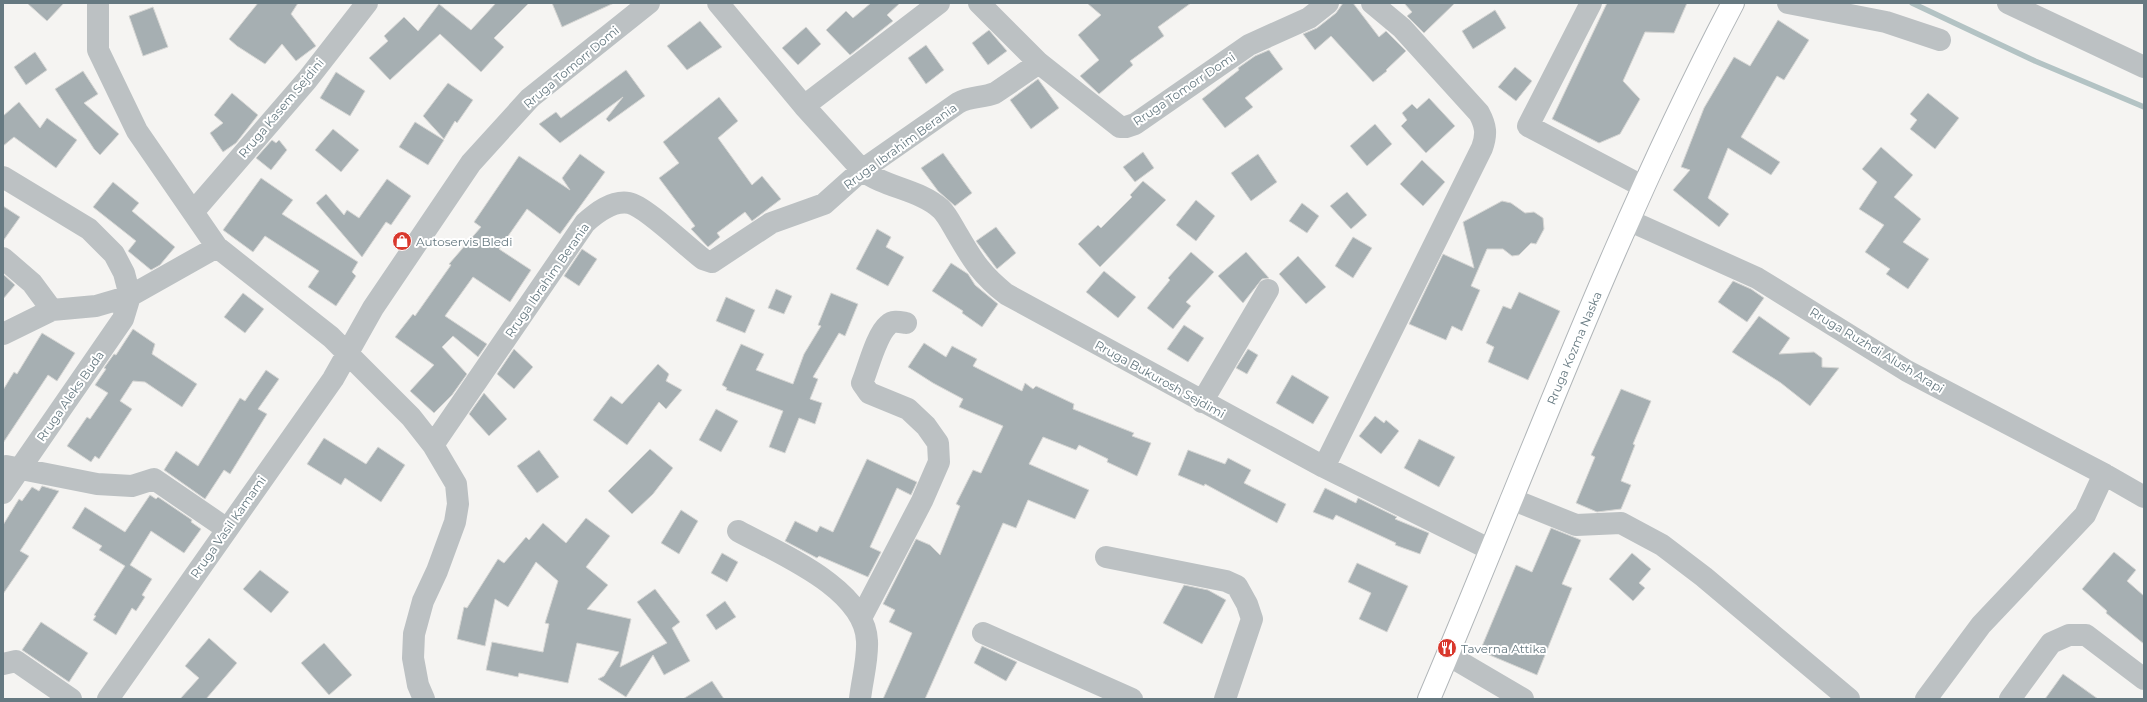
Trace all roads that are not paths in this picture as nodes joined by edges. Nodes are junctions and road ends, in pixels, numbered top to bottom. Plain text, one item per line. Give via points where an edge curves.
1 (98, 3) edge
2 (367, 3) edge
3 (649, 3) edge
4 (718, 3) edge
5 (939, 3) edge
6 (979, 3) edge
7 (1328, 3) edge
8 (1372, 3) edge
9 (1591, 3) edge
10 (1732, 3) edge
11 (1788, 3) edge
12 (2008, 3) edge
13 (2048, 11) edge
14 (1940, 40) dead end
15 (1039, 63) junction
16 (2144, 67) edge
17 (804, 106) junction
18 (862, 170) junction
19 (3, 176) edge
20 (1642, 186) junction
21 (193, 212) junction
22 (1628, 220) junction
23 (216, 247) junction
24 (3, 258) edge
25 (1268, 290) dead end
26 (130, 296) junction
27 (52, 310) junction
28 (906, 323) dead end
29 (3, 334) edge
30 (347, 353) junction
31 (1202, 402) junction
32 (433, 446) junction
33 (11, 467) edge
34 (1324, 467) junction
35 (2104, 474) junction
36 (3, 493) edge
37 (2144, 497) edge
38 (1511, 499) junction
39 (227, 530) junction
40 (738, 531) dead end
41 (1491, 550) junction
42 (1106, 557) dead end
43 (861, 618) junction
44 (983, 633) dead end
45 (1448, 655) junction
46 (3, 664) edge
47 (2144, 679) edge
48 (71, 699) edge
49 (108, 699) edge
50 (424, 699) edge
51 (860, 699) edge
52 (1132, 699) edge
53 (1225, 699) edge
54 (1429, 699) edge
55 (1523, 699) edge
56 (1849, 699) edge
57 (1926, 699) edge
58 (2010, 699) edge

1 - 21 street via 98,50 137,131
2 - 21 street, Rruga Kasem Sejdini via 307,80
3 - 30 street, Rruga Tomorr Domi via 530,98 471,163 373,308
4 - 17 street
5 - 17 street
6 - 15 street, Rruga Tomorr Domi
7 - 15 street, Rruga Tomorr Domi via 1309,18 1249,45 1135,124 1126,127 1120,126
8 - 34 street via 1402,28 1479,113 1486,132 1482,148
9 - 20 street via 1528,126
10 - 20 main road, Rruga Kozma Naska
11 - 14 street via 1886,22
12 - 13 street
13 - 16 street
15 - 18 street, Rruga Ibrahim Berania via 996,93 964,99
17 - 18 street
18 - 31 street, Rruga Bukurosh Sejdimi via 872,178 931,201 943,210 977,267 1006,294
18 - 32 street, Rruga Ibrahim Berania via 824,204 771,223 712,262 703,259 641,208 628,203 613,204 599,211 585,223
19 - 26 street via 89,229 114,254 124,273
20 - 22 main road, Rruga Kozma Naska
21 - 23 street
22 - 35 street, Rruga Ruzhdi Alush Arapi via 1757,278 1907,372
22 - 38 main road, Rruga Kozma Naska
23 - 26 street
23 - 30 street via 332,337
24 - 27 street via 32,283
25 - 31 street
26 - 27 street via 96,306
26 - 33 street, Rruga Aleks Buda via 123,319
27 - 29 street
28 - 43 street via 896,321 888,324 882,332 862,383 869,393 908,409 926,426 938,443 938,462 922,501
30 - 32 street via 412,417
30 - 39 street, Rruga Vasil Kamami via 333,379
31 - 34 street, Rruga Bukurosh Sejdimi
32 - 50 street via 456,484 458,504 447,545 423,601 414,634 413,658
33 - 36 street, Rruga Aleks Buda
33 - 39 street via 97,484 132,486 154,479
34 - 41 street, Rruga Bukurosh Sejdimi
35 - 37 street, Rruga Ruzhdi Alush Arapi
35 - 57 street via 2085,515 1981,625
38 - 41 main road, Rruga Kozma Naska
38 - 56 street via 1576,525 1622,523 1662,545
39 - 49 street, Rruga Vasil Kamami
40 - 43 street via 829,581
41 - 45 main road, Rruga Kozma Naska
42 - 53 street via 1226,581 1237,586 1252,620
43 - 51 street via 867,641
44 - 52 street
45 - 54 main road, Rruga Kozma Naska
45 - 55 street
46 - 48 street via 16,661
47 - 58 street via 2086,635 2069,635 2051,643

